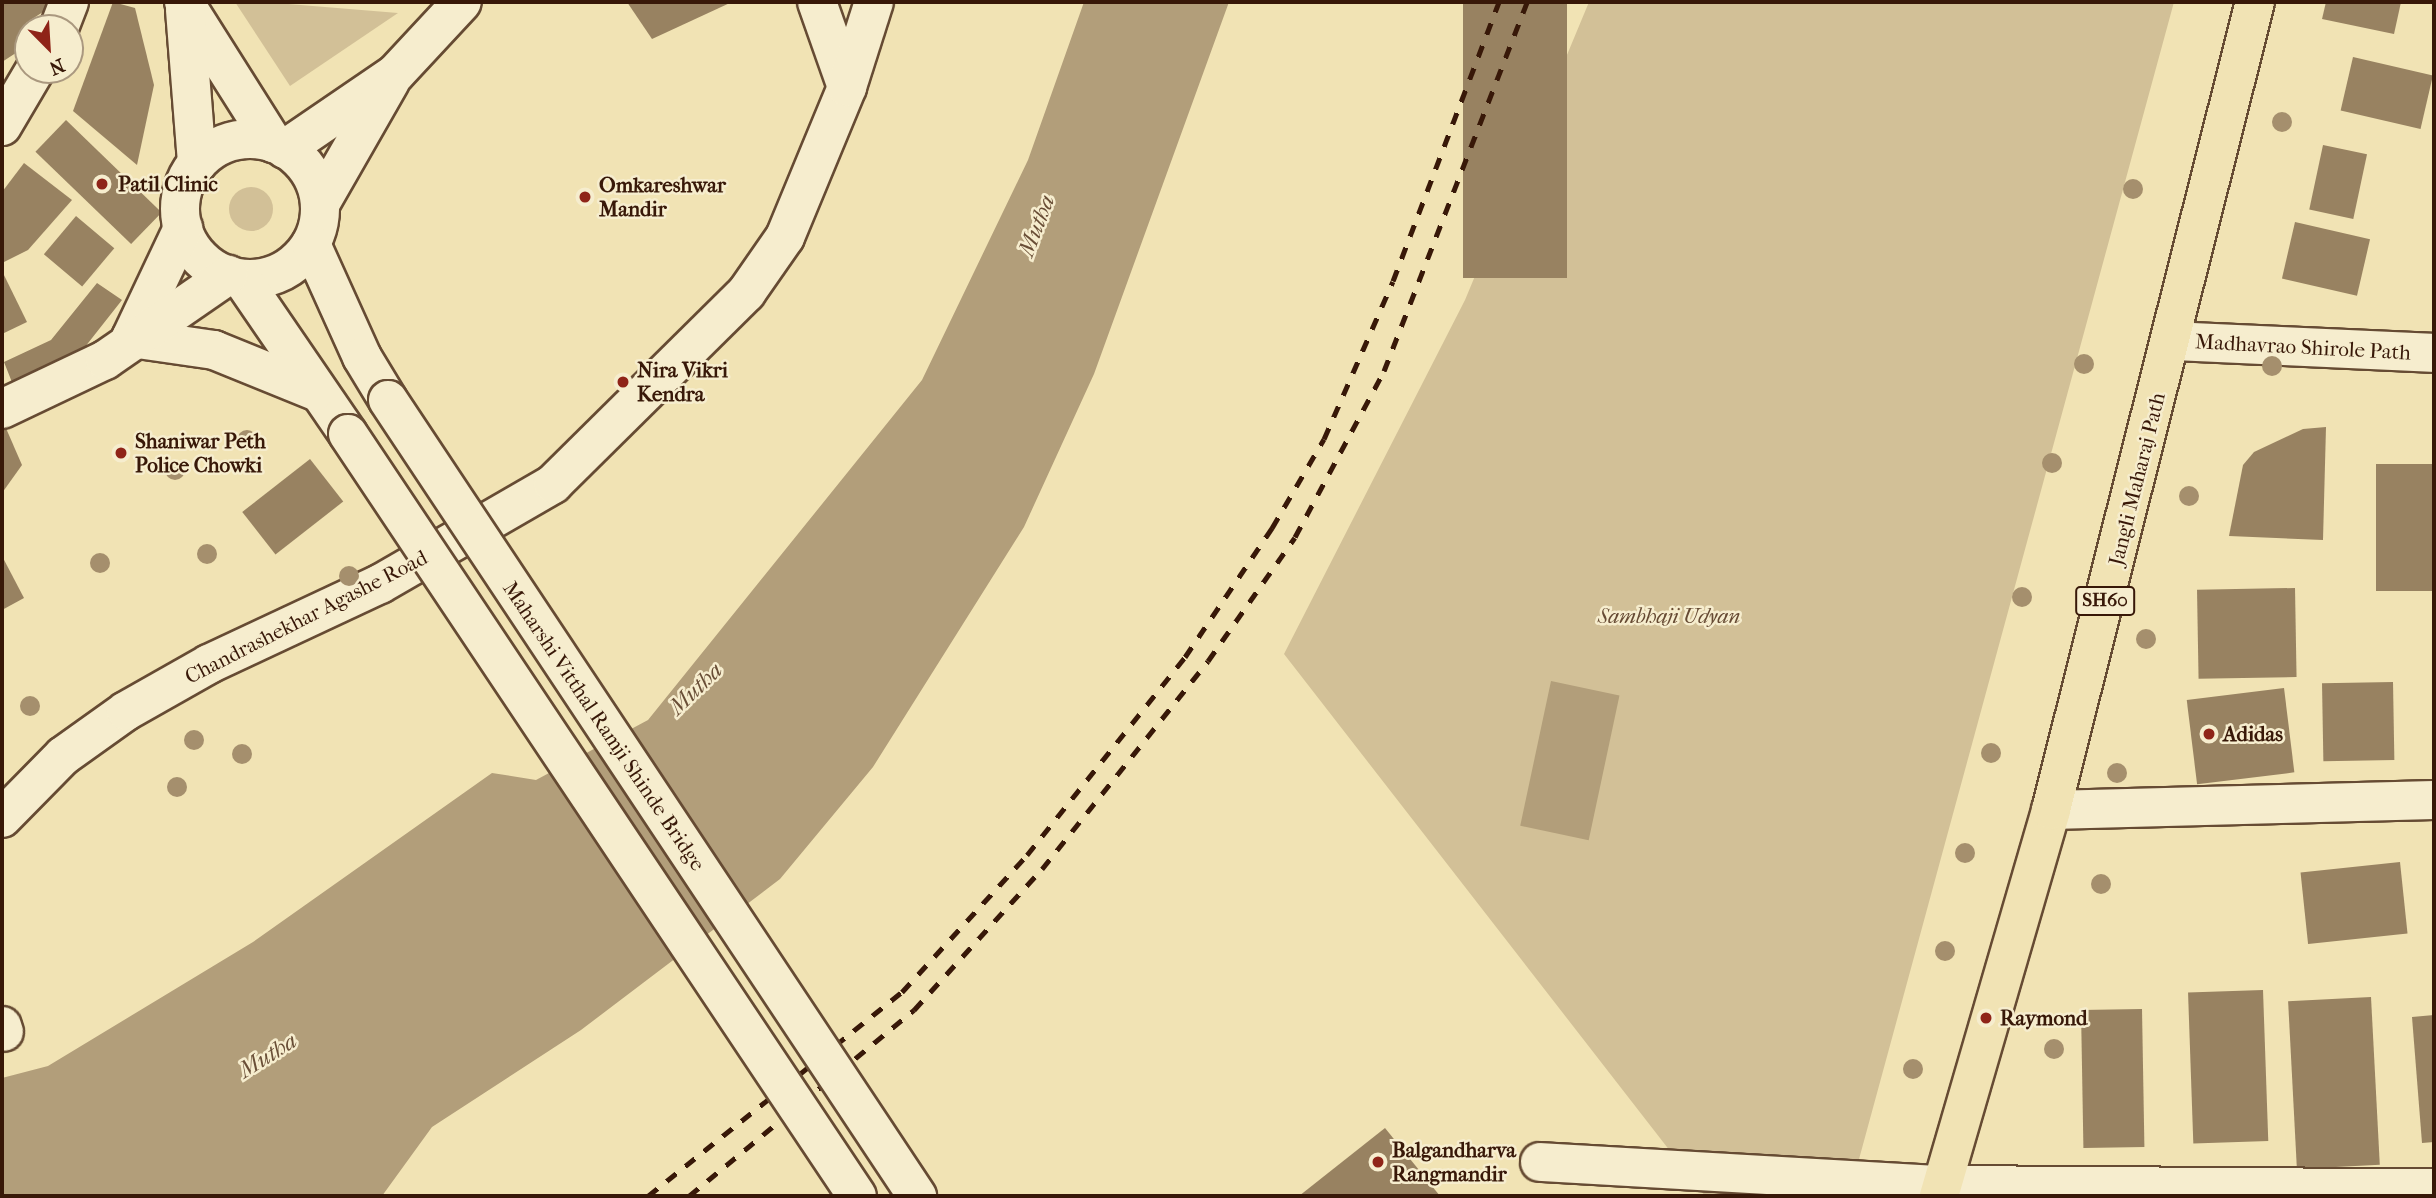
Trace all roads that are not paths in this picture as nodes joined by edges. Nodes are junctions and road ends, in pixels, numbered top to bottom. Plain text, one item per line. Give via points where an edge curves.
1 (462, 2) edge
2 (817, 2) edge
3 (874, 2) edge
4 (2255, 2) edge
5 (184, 3) edge
6 (395, 74) junction
7 (27, 84) edge
8 (847, 87) junction
9 (2, 127) edge
10 (279, 146) junction
11 (197, 164) junction
12 (320, 204) junction
13 (183, 228) junction
14 (312, 244) junction
15 (235, 277) junction
16 (131, 338) junction
17 (2172, 341) junction
18 (2434, 353) edge
19 (315, 391) junction
20 (2, 409) edge
21 (2434, 800) edge
22 (2052, 810) junction
23 (2, 818) edge
24 (1540, 1162) dead end
25 (2434, 1188) edge
26 (1941, 1191) edge
27 (857, 1196) edge
28 (917, 1196) edge

1 - 6 street
2 - 8 street
3 - 8 street, Chandrashekhar Agashe Road
4 - 17 main road, Jangli Maharaj Path / SH60
5 - 10 street
5 - 11 street
6 - 10 street
6 - 12 street
7 - 9 street
8 - 23 street, Chandrashekhar Agashe Road via 785,237 746,293 553,484 380,584 209,664 126,711 63,756
10 - 11 street via 232,142
10 - 12 street via 306,166
11 - 13 street via 184,187
12 - 14 street
13 - 15 street via 195,252
13 - 16 street
14 - 15 street via 282,272
14 - 28 street, Maharshi Vitthal Ramji Shinde Bridge, bridge via 362,357 388,400
15 - 16 street
15 - 19 street
16 - 19 street via 214,350
16 - 20 street via 105,360
17 - 18 street, Madhavrao Shirole Path
17 - 22 main road, Jangli Maharaj Path / SH60
19 - 27 street, bridge
21 - 22 street
22 - 26 main road, Jangli Maharaj Path / SH60
24 - 26 street
25 - 26 street

